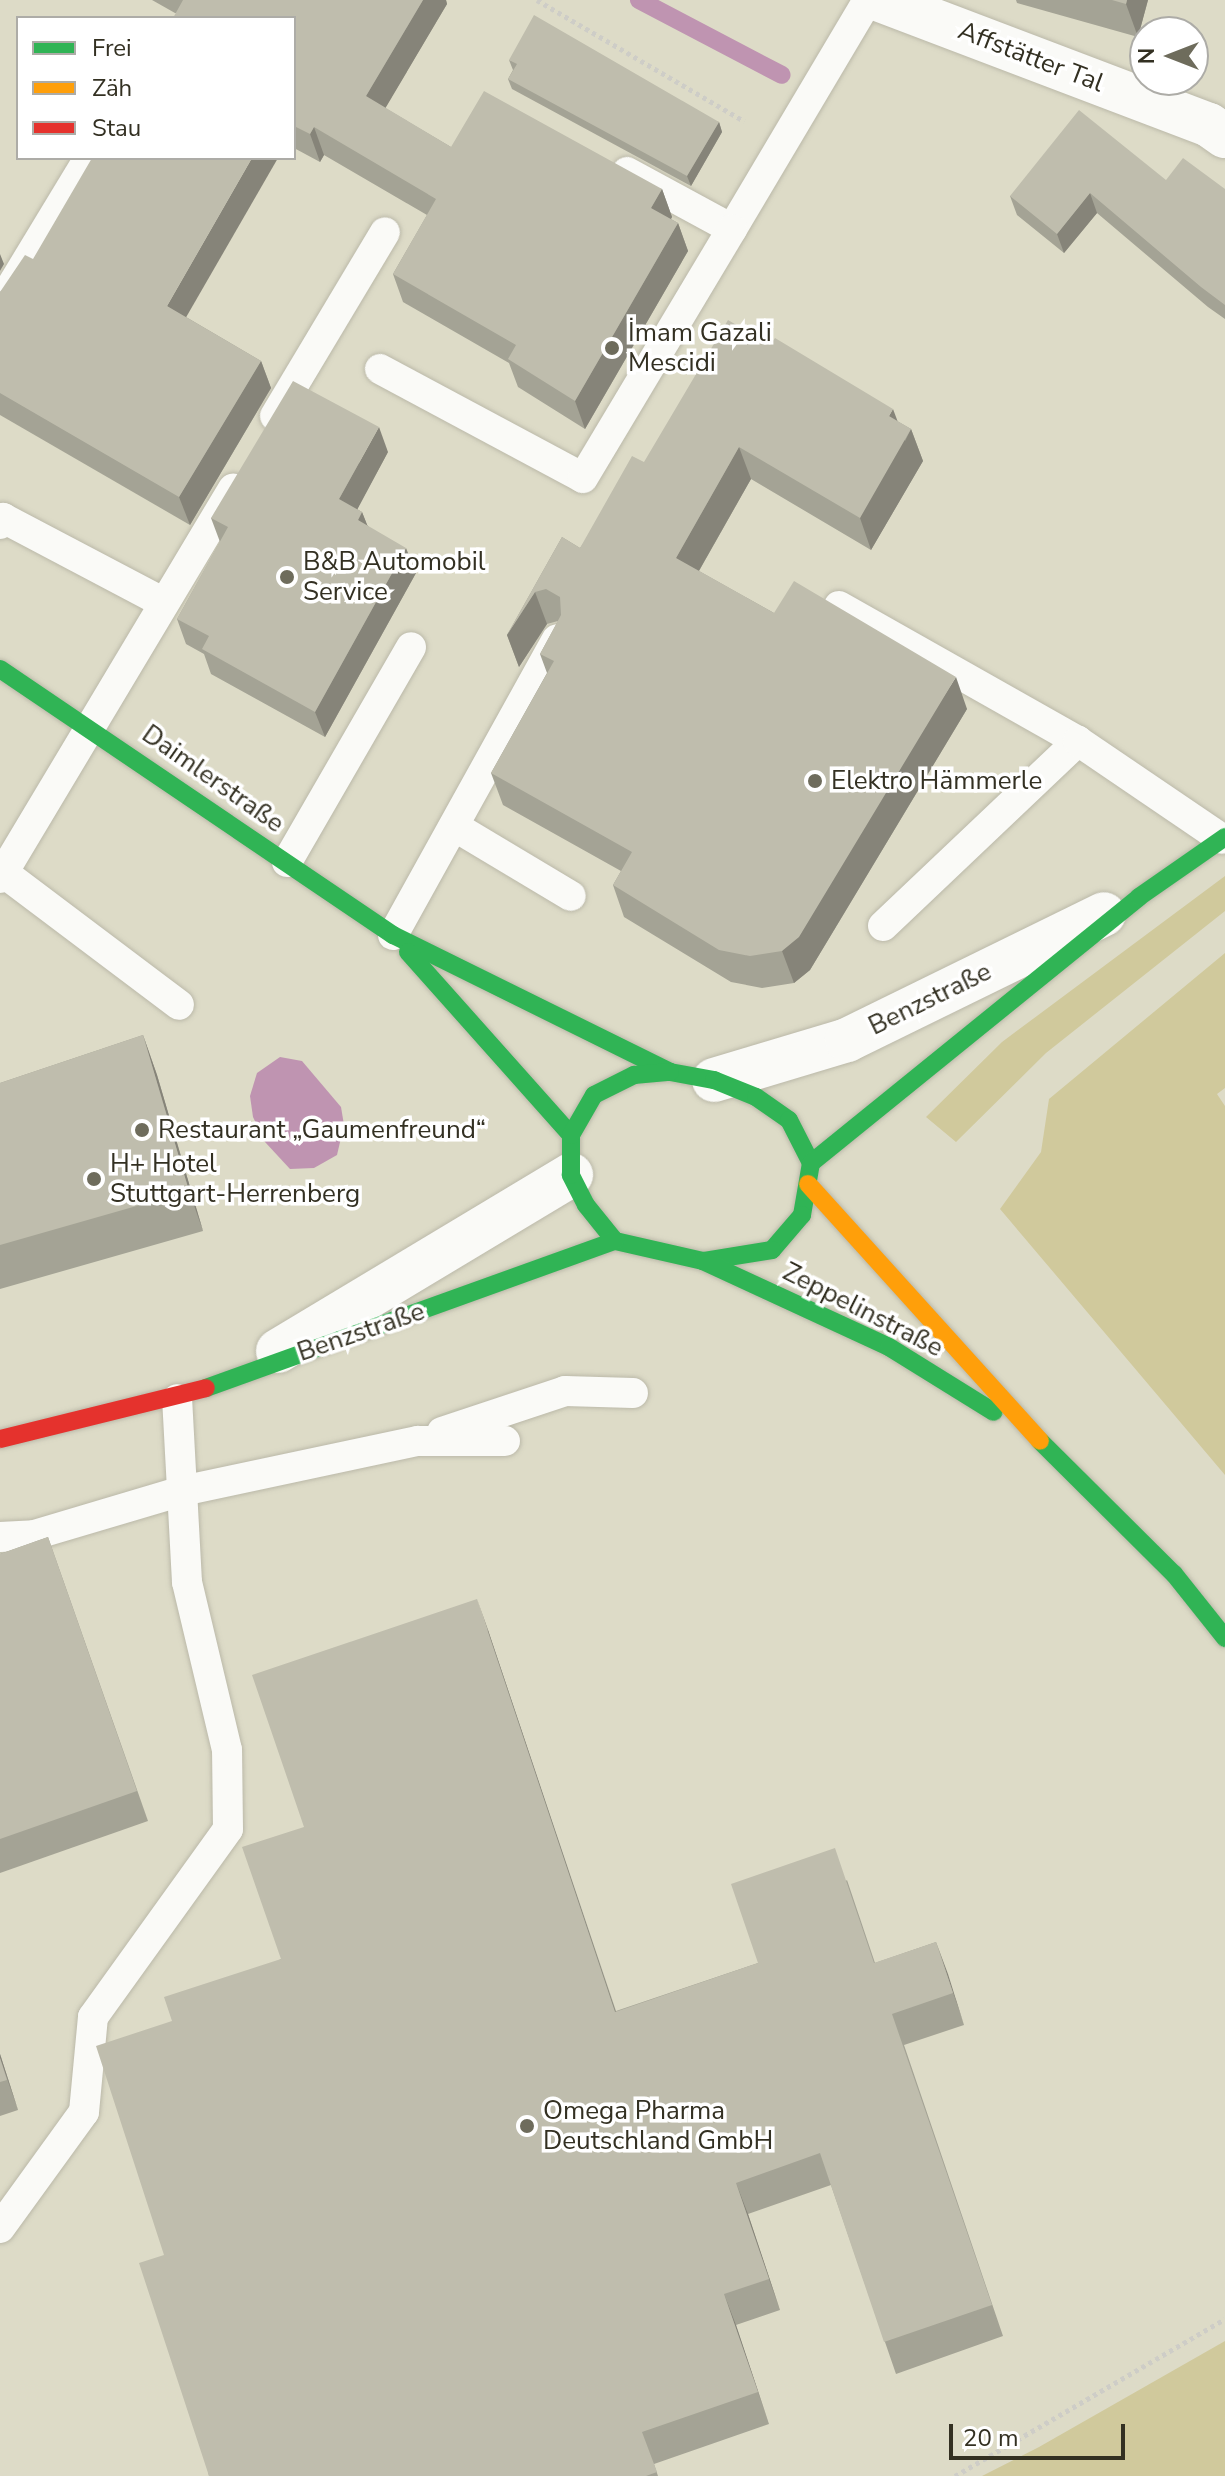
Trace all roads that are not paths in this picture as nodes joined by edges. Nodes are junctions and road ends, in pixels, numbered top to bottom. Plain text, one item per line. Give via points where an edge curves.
1 (868, 0) edge
2 (880, 0) edge
3 (1220, 122) edge
4 (599, 157) edge
5 (88, 160) edge
6 (732, 229) junction
7 (385, 232) dead end
8 (0, 305) edge
9 (380, 369) dead end
10 (0, 524) edge
11 (164, 603) junction
12 (839, 606) edge
13 (557, 639) edge
14 (411, 647) dead end
15 (0, 669) edge
16 (91, 726) junction
17 (1078, 741) junction
18 (454, 826) junction
19 (1224, 838) edge
20 (287, 862) junction
21 (1, 874) edge
22 (571, 896) dead end
23 (1139, 897) junction
24 (883, 926) dead end
25 (393, 935) junction
26 (179, 1005) dead end
27 (670, 1072) junction
28 (714, 1080) junction
29 (571, 1155) junction
30 (811, 1163) junction
31 (808, 1184) junction
32 (615, 1241) junction
33 (703, 1261) junction
34 (242, 1373) junction
35 (633, 1393) dead end
36 (177, 1399) junction
37 (1037, 1438) junction
38 (0, 1439) edge
39 (418, 1441) junction
40 (505, 1441) dead end
41 (182, 1491) junction
42 (0, 1537) edge
43 (1225, 1638) edge
44 (0, 2228) edge

1 - 6 lane
2 - 3 street, Affstätter Tal
4 - 6 lane
5 - 8 lane
6 - 9 lane via 583,478
7 - 11 lane
10 - 11 lane via 3,518
11 - 16 lane
12 - 17 lane
13 - 18 lane
14 - 20 lane
15 - 16 main road, Daimlerstraße
16 - 20 main road, Daimlerstraße
16 - 21 lane
17 - 19 lane
17 - 24 lane
18 - 22 lane
18 - 25 lane
19 - 23 main road, Benzstraße
20 - 25 main road, Daimlerstraße
21 - 26 lane
23 - 28 street, Benzstraße via 847,1040
23 - 30 main road, Benzstraße
25 - 27 main road, Daimlerstraße
25 - 29 main road, Daimlerstraße
27 - 28 main road
27 - 29 main road via 634,1075 594,1095
28 - 30 main road via 756,1097 789,1120
29 - 32 main road
29 - 34 street, Benzstraße
30 - 31 main road
31 - 33 main road via 802,1215 772,1250
31 - 37 main road, Zeppelinstraße
32 - 33 main road
32 - 34 main road, Benzstraße
33 - 37 main road, Zeppelinstraße via 889,1347
34 - 36 main road, Benzstraße
35 - 39 lane via 565,1391
36 - 38 main road, Benzstraße
36 - 41 lane
37 - 43 main road, Zeppelinstraße via 1174,1574
39 - 40 lane
39 - 41 lane
41 - 42 lane via 34,1535
41 - 44 lane via 187,1582 227,1750 228,1829 93,2017 84,2112

